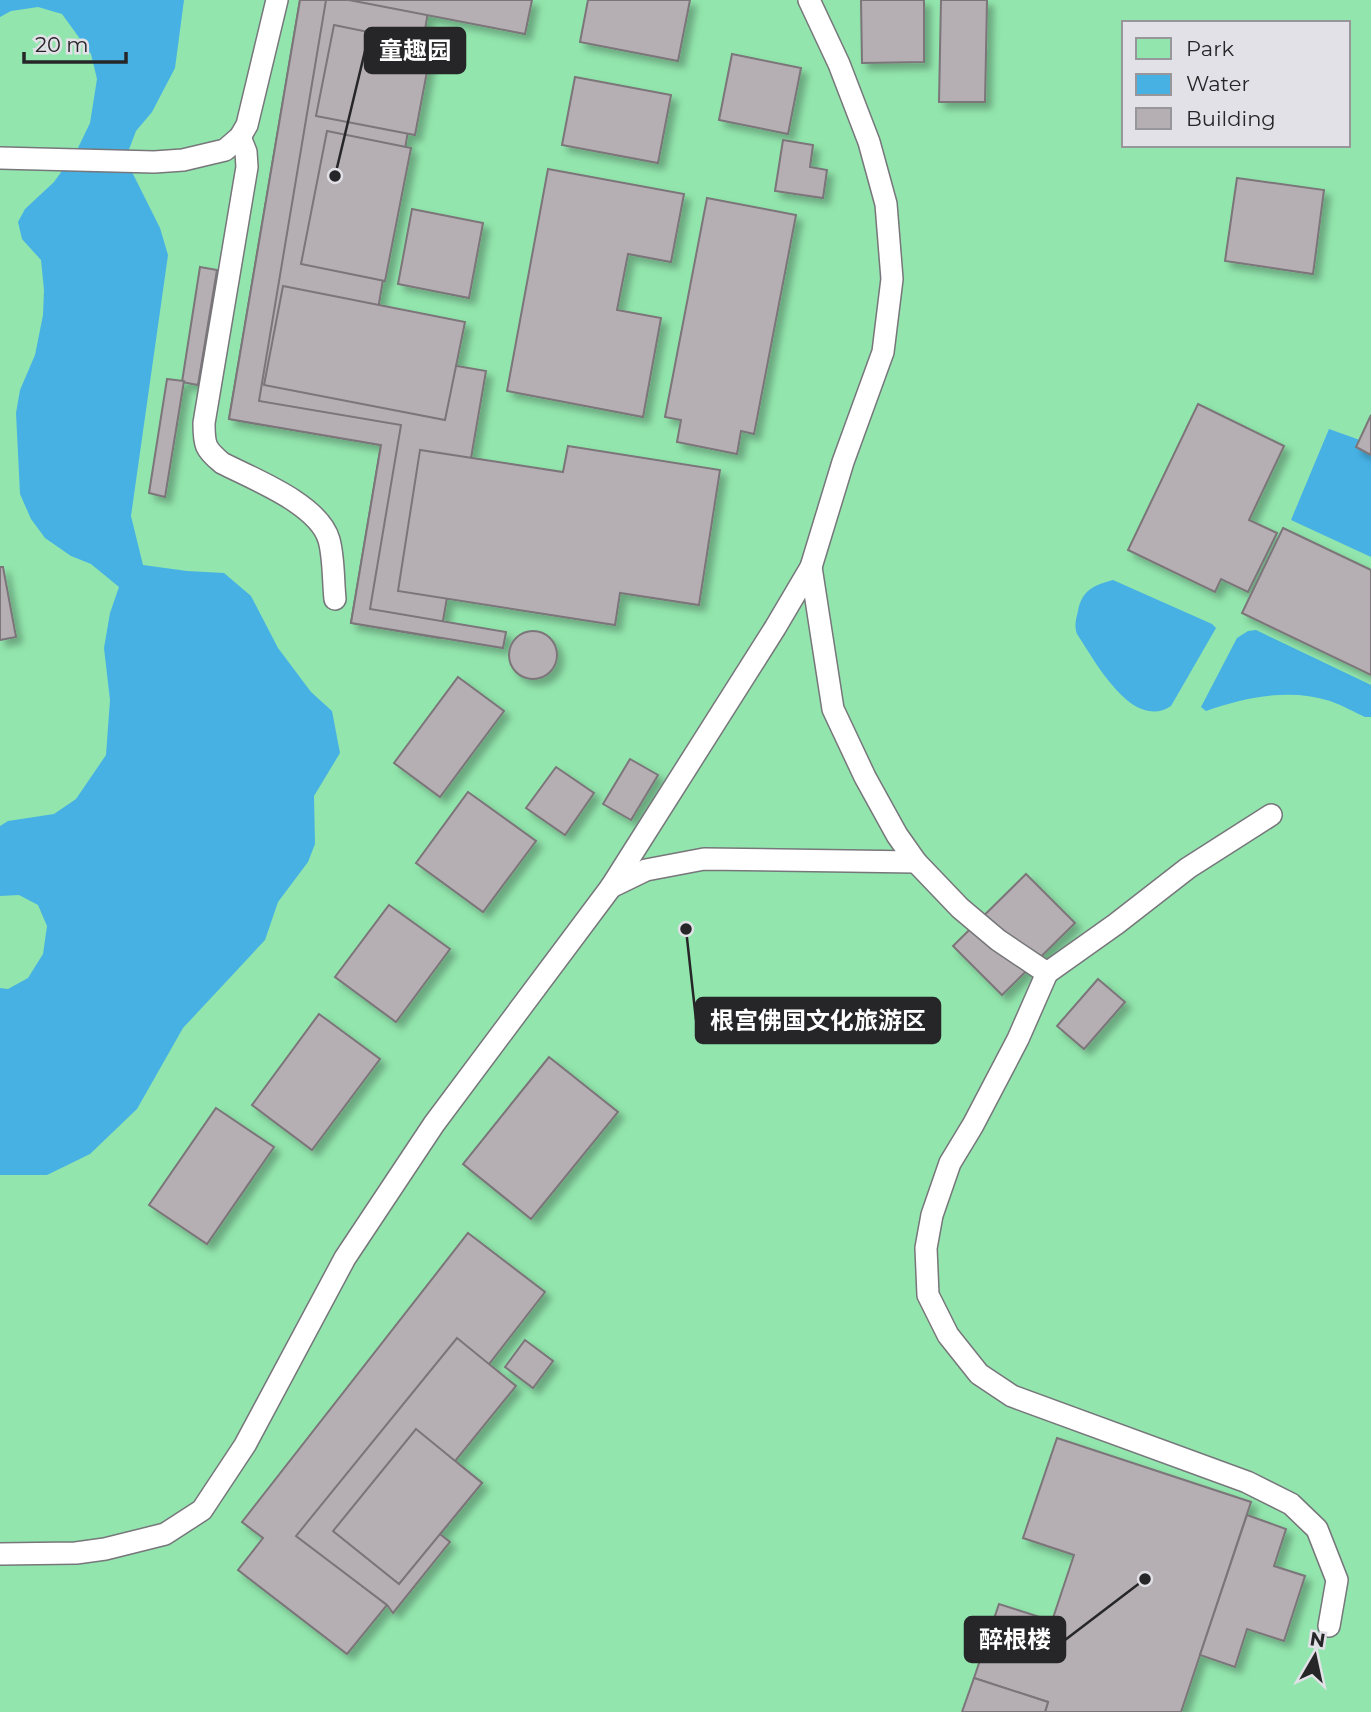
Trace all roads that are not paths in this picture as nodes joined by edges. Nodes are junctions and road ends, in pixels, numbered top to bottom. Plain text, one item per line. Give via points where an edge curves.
1 (277, 0) edge
2 (809, 0) edge
3 (240, 137) junction
4 (0, 158) edge
5 (811, 567) junction
6 (335, 599) dead end
7 (1271, 815) dead end
8 (916, 862) junction
9 (611, 887) junction
10 (1047, 973) junction
11 (0, 1554) edge
12 (1329, 1626) dead end

1 - 3 lane via 247,125
2 - 5 lane via 869,142 886,204 892,279 883,352
3 - 4 lane via 218,152 154,162
3 - 6 lane via 247,167 204,424 205,444 222,463 296,502 321,525 330,542
5 - 8 lane via 834,709 864,777
5 - 9 lane
7 - 10 lane via 1188,868
8 - 9 lane via 704,859 646,870
8 - 10 lane via 960,908
9 - 11 lane via 434,1124 345,1258 244,1445 202,1510 165,1534 105,1549
10 - 12 lane via 1018,1039 950,1163 926,1248 928,1295 948,1335 979,1374 1013,1396 1247,1482 1291,1504 1317,1529 1337,1580

